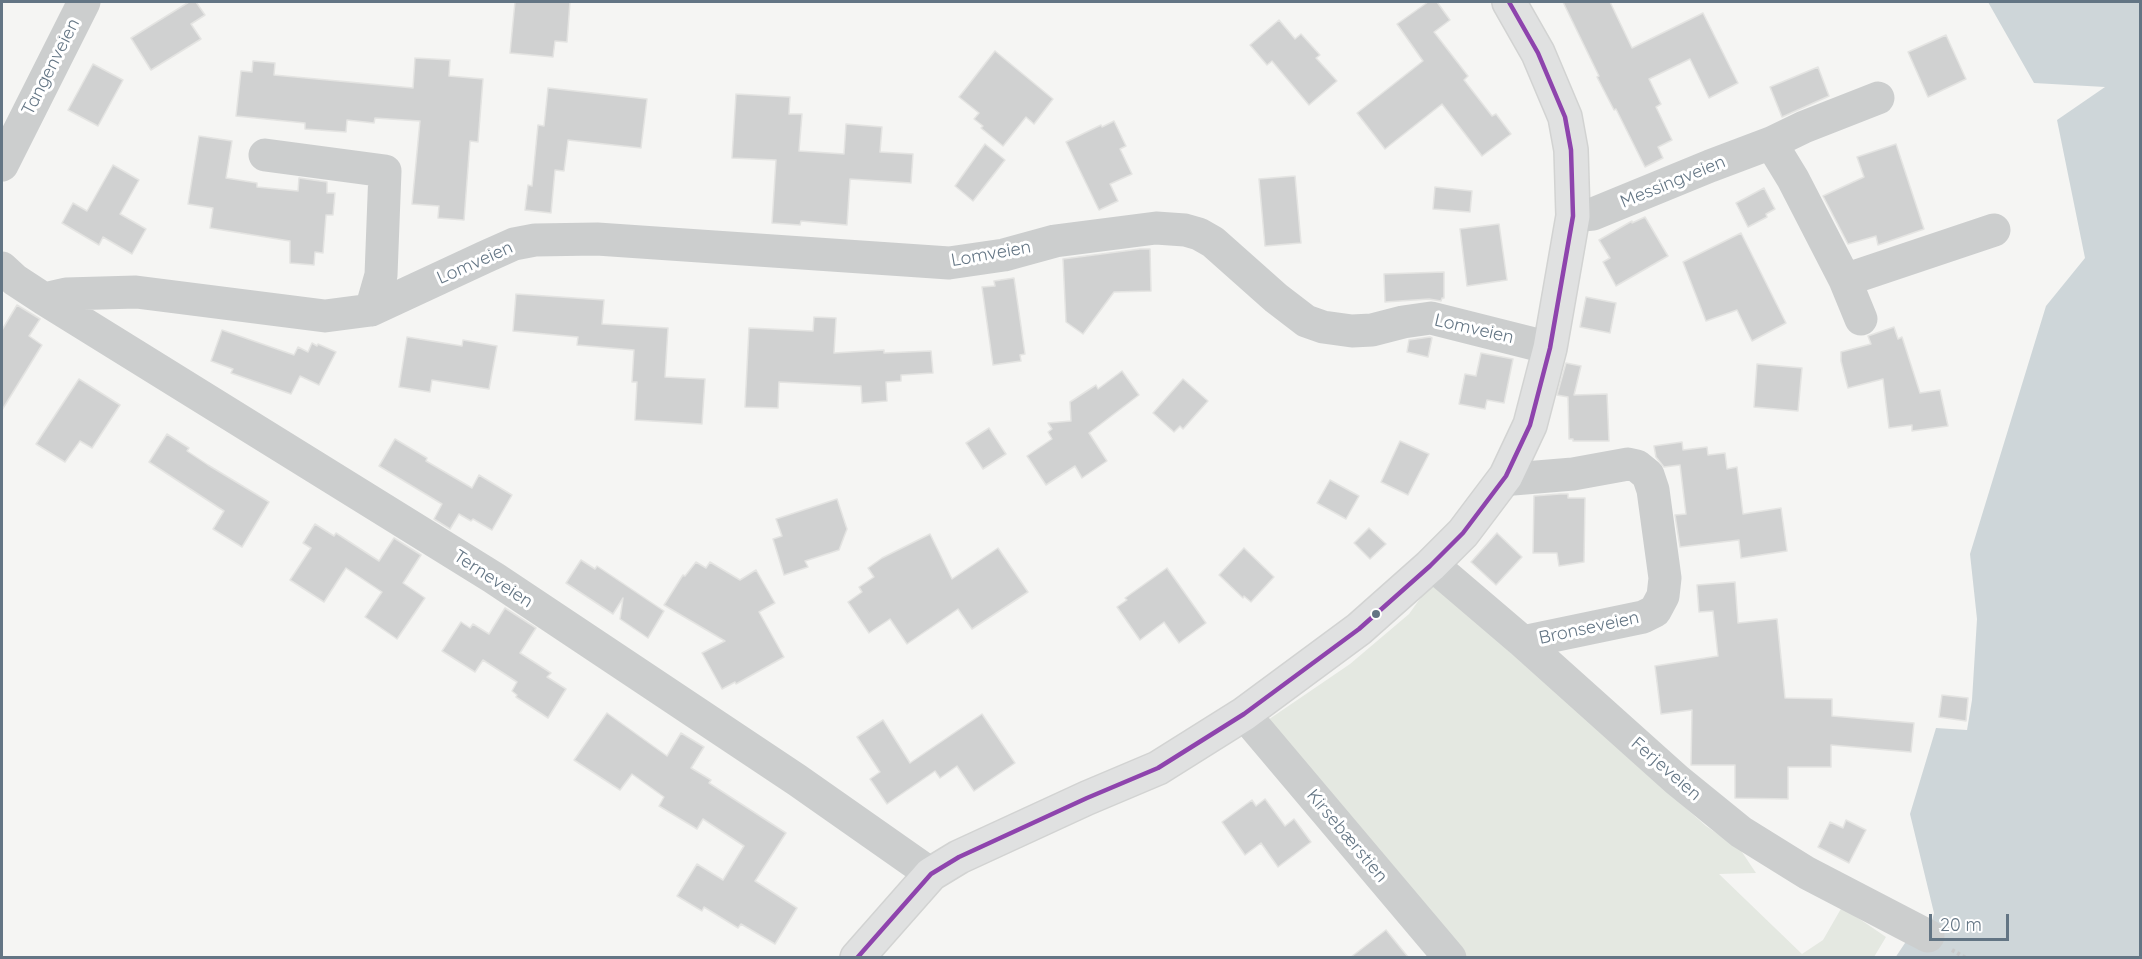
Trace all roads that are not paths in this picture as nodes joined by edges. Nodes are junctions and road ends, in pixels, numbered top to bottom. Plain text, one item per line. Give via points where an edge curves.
1 (84, 2) edge
2 (1509, 2) edge
3 (1878, 98) dead end
4 (1771, 143) junction
5 (265, 155) dead end
6 (2, 165) edge
7 (1574, 216) junction
8 (1994, 230) dead end
9 (2, 268) edge
10 (1845, 280) junction
11 (44, 299) junction
12 (371, 310) junction
13 (1861, 319) dead end
14 (1550, 348) junction
15 (1506, 476) junction
16 (1430, 566) junction
17 (1523, 642) junction
18 (1244, 714) junction
19 (931, 874) junction
20 (1928, 936) dead end
21 (857, 957) edge
22 (1450, 957) edge

1 - 6 street, Tangenveien
2 - 7 main road via 1539,53 1564,117 1571,150
3 - 4 street, Messingveien
4 - 7 street, Messingveien via 1593,214
4 - 10 street
5 - 12 street via 385,171 381,275
7 - 14 main road
8 - 10 street
9 - 11 street
10 - 13 street
11 - 12 street, Lomveien via 66,294 136,292 325,316
11 - 19 street, Terneveien via 494,578
12 - 14 street, Lomveien via 514,244 535,240 597,239 950,263 1004,255 1055,241 1156,228 1185,230 1213,242 1275,298 1306,321 1323,327 1352,332 1431,318
14 - 15 main road via 1530,425
15 - 16 main road via 1462,533
15 - 17 street, Bronseveien via 1513,479 1573,474 1637,465 1648,475 1653,490 1665,578 1663,596 1655,611 1643,617
16 - 17 street, Ferjeveien
16 - 18 main road via 1359,629
17 - 20 street, Ferjeveien via 1741,832 1807,873
18 - 19 main road via 1158,768 959,857
18 - 22 street, Kirsebærstien
19 - 21 main road

